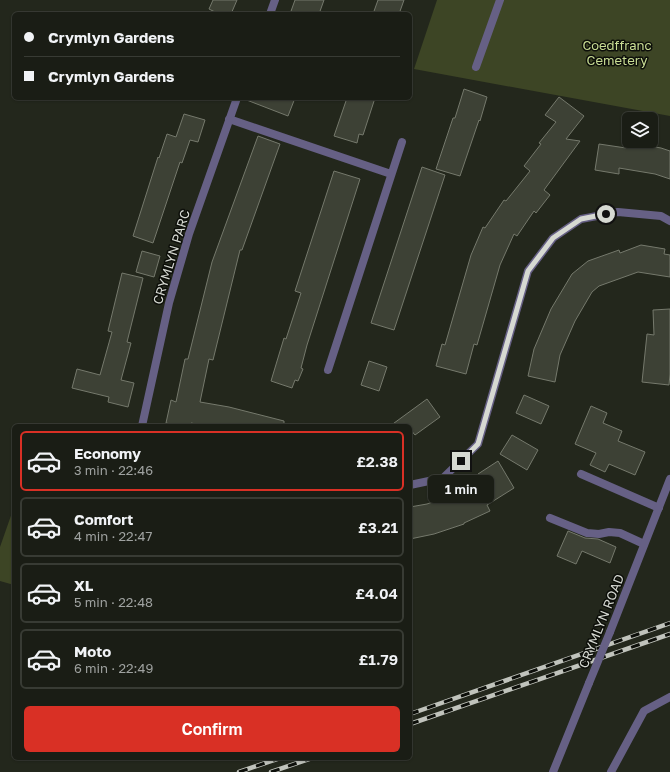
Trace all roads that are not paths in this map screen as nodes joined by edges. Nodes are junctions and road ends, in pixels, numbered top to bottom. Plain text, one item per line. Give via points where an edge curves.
1 (275, 0) edge
2 (500, 0) edge
3 (271, 12) edge
4 (476, 67) dead end
5 (236, 100) edge
6 (229, 119) junction
7 (402, 142) dead end
8 (392, 174) junction
9 (670, 221) edge
10 (328, 370) dead end
11 (142, 424) edge
12 (581, 474) dead end
13 (670, 479) edge
14 (412, 485) edge
15 (658, 508) junction
16 (550, 518) dead end
17 (644, 544) junction
18 (670, 697) edge
19 (553, 772) edge
20 (611, 772) edge

1 - 3 street
2 - 4 street
5 - 6 street, CRYMLYN PARC
6 - 8 street
6 - 11 street, CRYMLYN PARC via 189,234 169,303
7 - 8 street
8 - 10 street
9 - 14 street via 661,216 618,212 581,219 553,238 528,271 478,444 443,478
12 - 15 street
13 - 15 street, CRYMLYN ROAD
15 - 17 street, CRYMLYN ROAD
16 - 17 street via 588,533 620,533
17 - 19 street, CRYMLYN ROAD, bridge
18 - 20 street via 644,711

